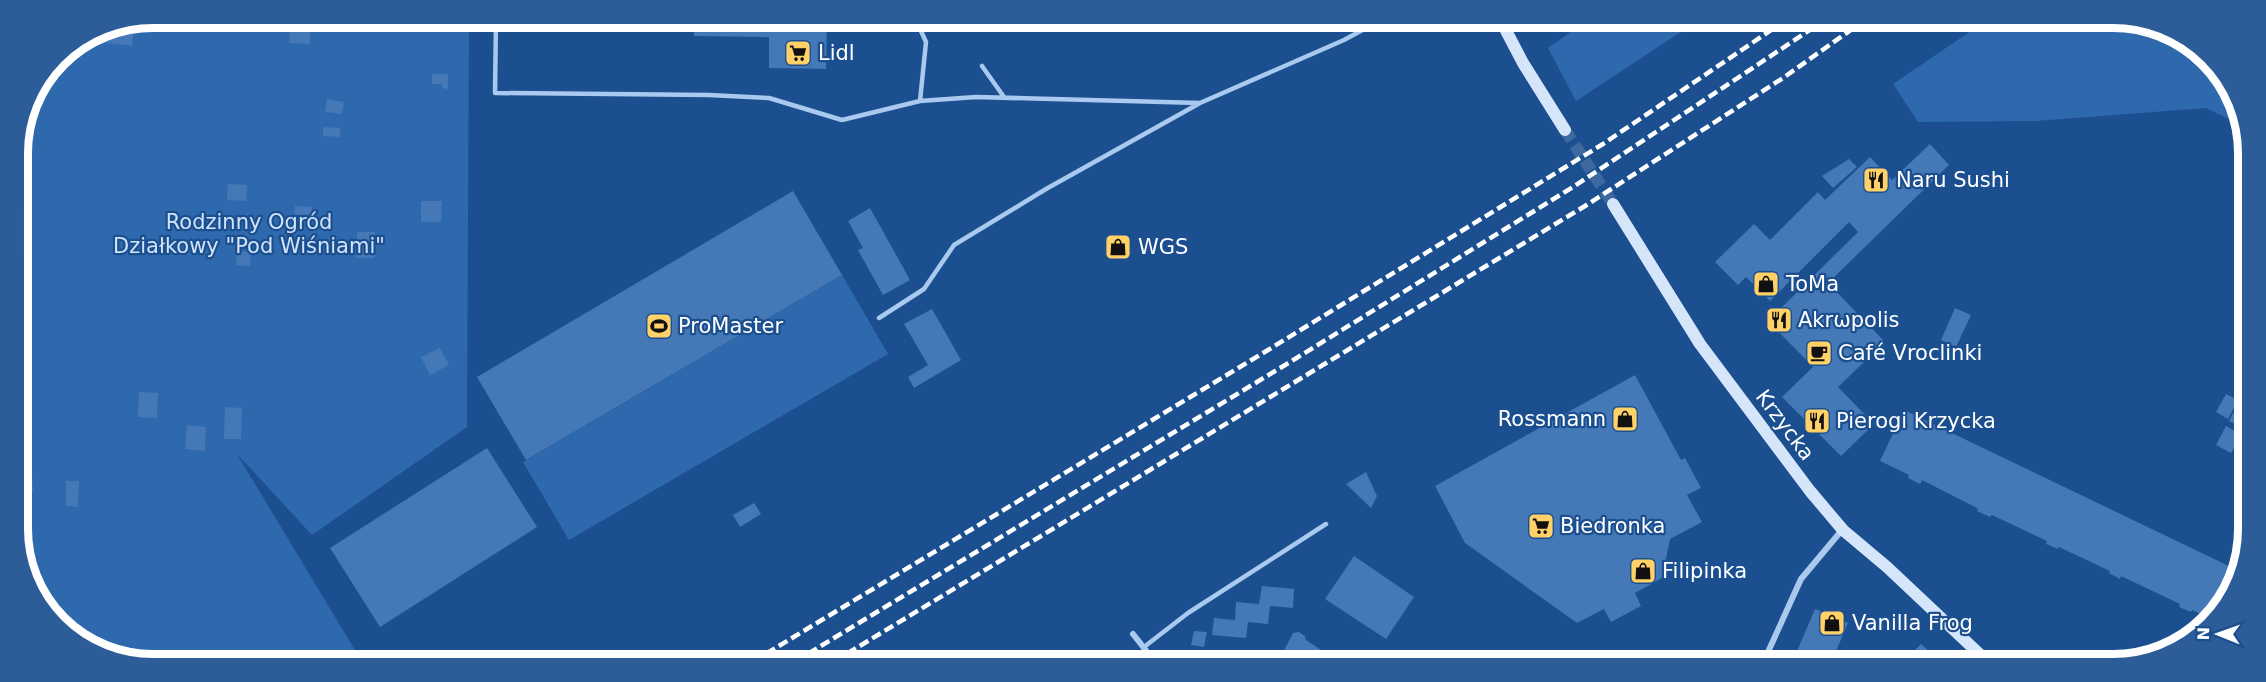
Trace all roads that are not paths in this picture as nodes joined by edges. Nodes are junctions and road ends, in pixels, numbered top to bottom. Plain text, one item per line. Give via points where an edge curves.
1 (496, 28) edge
2 (920, 28) edge
3 (1366, 28) edge
4 (1505, 28) edge
5 (982, 66) dead end
6 (1004, 97) junction
7 (920, 101) junction
8 (1200, 104) junction
9 (1565, 130) tunnel mouth
10 (1613, 204) tunnel mouth
11 (879, 318) dead end
12 (1326, 524) dead end
13 (1843, 530) junction
14 (1133, 634) dead end
15 (1144, 647) junction
16 (1149, 653) edge
17 (1767, 653) edge
18 (1978, 653) edge

1 - 7 lane via 495,93 769,98 842,120
2 - 7 lane via 926,42
3 - 8 lane
4 - 9 street
5 - 6 lane
6 - 7 lane
6 - 8 lane
8 - 11 lane via 954,245 924,289
10 - 13 street, Krzycka via 1700,344
12 - 15 lane via 1188,613
13 - 17 street via 1801,579
13 - 18 street, Krzycka
14 - 15 street
15 - 16 street

